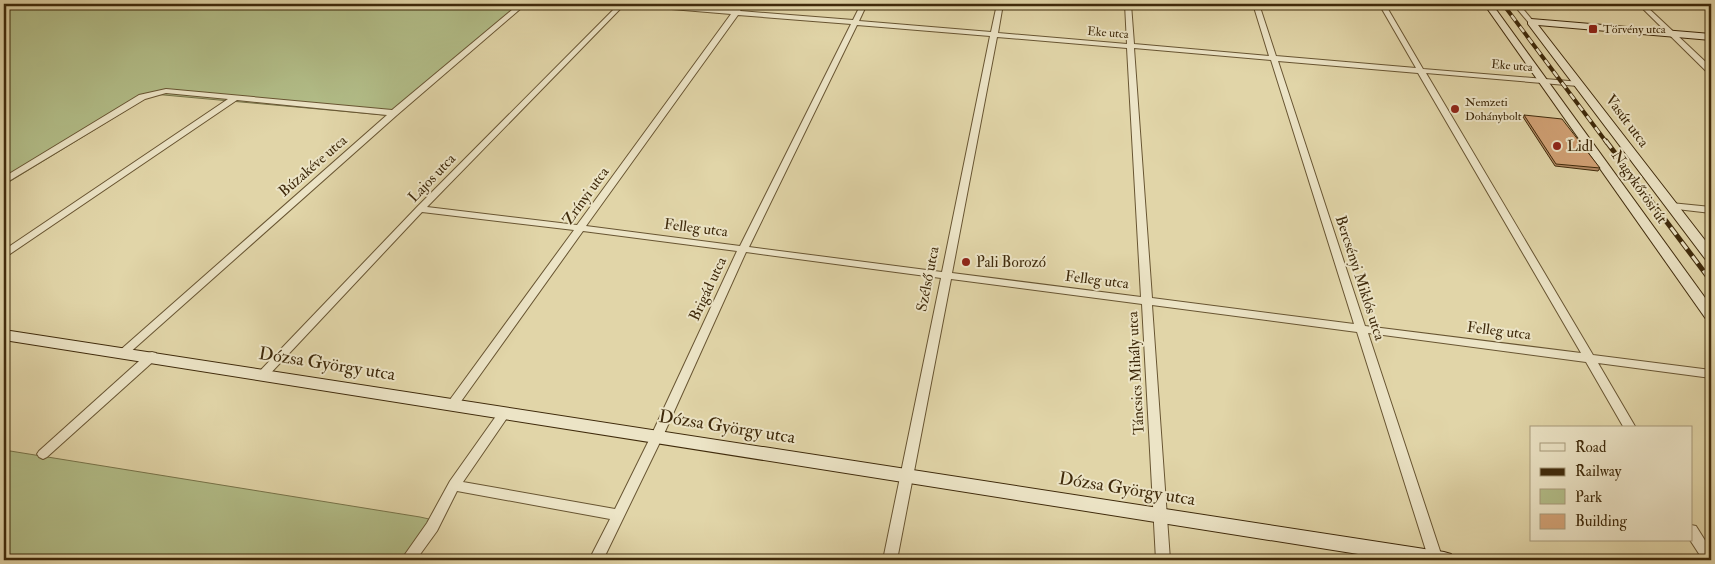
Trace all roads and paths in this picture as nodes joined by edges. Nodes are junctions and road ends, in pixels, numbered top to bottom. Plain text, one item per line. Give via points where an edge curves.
1 (523, 4) edge
2 (622, 4) edge
3 (636, 4) edge
4 (742, 4) edge
5 (864, 4) edge
6 (1000, 4) edge
7 (1128, 4) edge
8 (1256, 4) edge
9 (1382, 4) edge
10 (1488, 4) edge
11 (1516, 4) edge
12 (1641, 4) edge
13 (736, 13) junction
14 (854, 22) junction
15 (1531, 22) junction
16 (1672, 34) junction
17 (994, 35) junction
18 (1711, 37) edge
19 (1130, 46) junction
20 (1274, 58) junction
21 (1420, 70) junction
22 (1711, 71) edge
23 (1544, 81) junction
24 (1578, 84) junction
25 (235, 98) junction
26 (394, 113) junction
27 (4, 181) edge
28 (1671, 206) junction
29 (420, 209) junction
30 (1711, 210) edge
31 (580, 228) junction
32 (743, 249) junction
33 (4, 254) edge
34 (1711, 257) edge
35 (945, 275) junction
36 (1147, 301) junction
37 (1711, 316) edge
38 (1360, 328) junction
39 (4, 335) edge
40 (123, 352) junction
41 (152, 356) junction
42 (1587, 357) junction
43 (263, 374) junction
44 (1711, 374) edge
45 (452, 404) junction
46 (505, 412) junction
47 (1629, 426) edge
48 (658, 436) junction
49 (44, 454) dead end
50 (906, 475) junction
51 (454, 485) junction
52 (1158, 514) junction
53 (618, 515) junction
54 (1692, 532) edge
55 (408, 560) edge
56 (596, 560) edge
57 (890, 560) edge
58 (1163, 560) edge
59 (1439, 560) edge
60 (1710, 560) edge

1 - 26 street, Búzakéve utca
2 - 29 street, Lajos utca
3 - 13 street, Eke utca
4 - 13 street, Zrínyi utca
5 - 14 street, Brigád utca
6 - 17 street, Szélső utca
7 - 19 street, Táncsics Mihály utca
8 - 20 street, Bercsényi Miklós utca
9 - 21 street
10 - 23 street, Nagykőrösi út
11 - 15 street, Vasút utca
12 - 16 street
13 - 14 street, Eke utca
13 - 31 street, Zrínyi utca
14 - 17 street, Eke utca
14 - 32 street, Brigád utca
15 - 16 street
15 - 24 street, Vasút utca
16 - 18 street
16 - 22 street
17 - 19 street, Eke utca
17 - 35 street, Szélső utca
19 - 20 street, Eke utca
19 - 36 street, Táncsics Mihály utca
20 - 21 street, Eke utca
20 - 38 street, Bercsényi Miklós utca
21 - 23 street, Eke utca
21 - 42 street
23 - 24 street, Eke utca
23 - 37 street, Nagykőrösi út
24 - 28 street, Vasút utca
25 - 26 street
25 - 27 street via 166,91 142,97
25 - 33 street
26 - 40 street, Búzakéve utca
28 - 30 street
28 - 34 street, Vasút utca
29 - 31 street, Felleg utca
29 - 43 street, Lajos utca
31 - 32 street, Felleg utca
31 - 45 street, Zrínyi utca
32 - 35 street, Felleg utca
32 - 48 street, Brigád utca
35 - 36 street, Felleg utca
35 - 50 street, Szélső utca
36 - 38 street, Felleg utca
36 - 52 street, Táncsics Mihály utca
38 - 42 street, Felleg utca
38 - 59 street, Bercsényi Miklós utca
39 - 40 street, Dózsa György utca
40 - 41 street, Dózsa György utca
41 - 43 street, Dózsa György utca
41 - 49 street
42 - 44 street, Felleg utca
42 - 47 street
43 - 45 street, Dózsa György utca
45 - 46 street, Dózsa György utca
46 - 48 street, Dózsa György utca
46 - 51 street
48 - 50 street, Dózsa György utca
48 - 53 street, Brigád utca
50 - 52 street, Dózsa György utca
50 - 57 street, Szélső utca
51 - 53 street
51 - 55 street via 432,527
52 - 58 street, Táncsics Mihály utca
52 - 59 street, Dózsa György utca
53 - 56 street, Brigád utca
54 - 60 street

